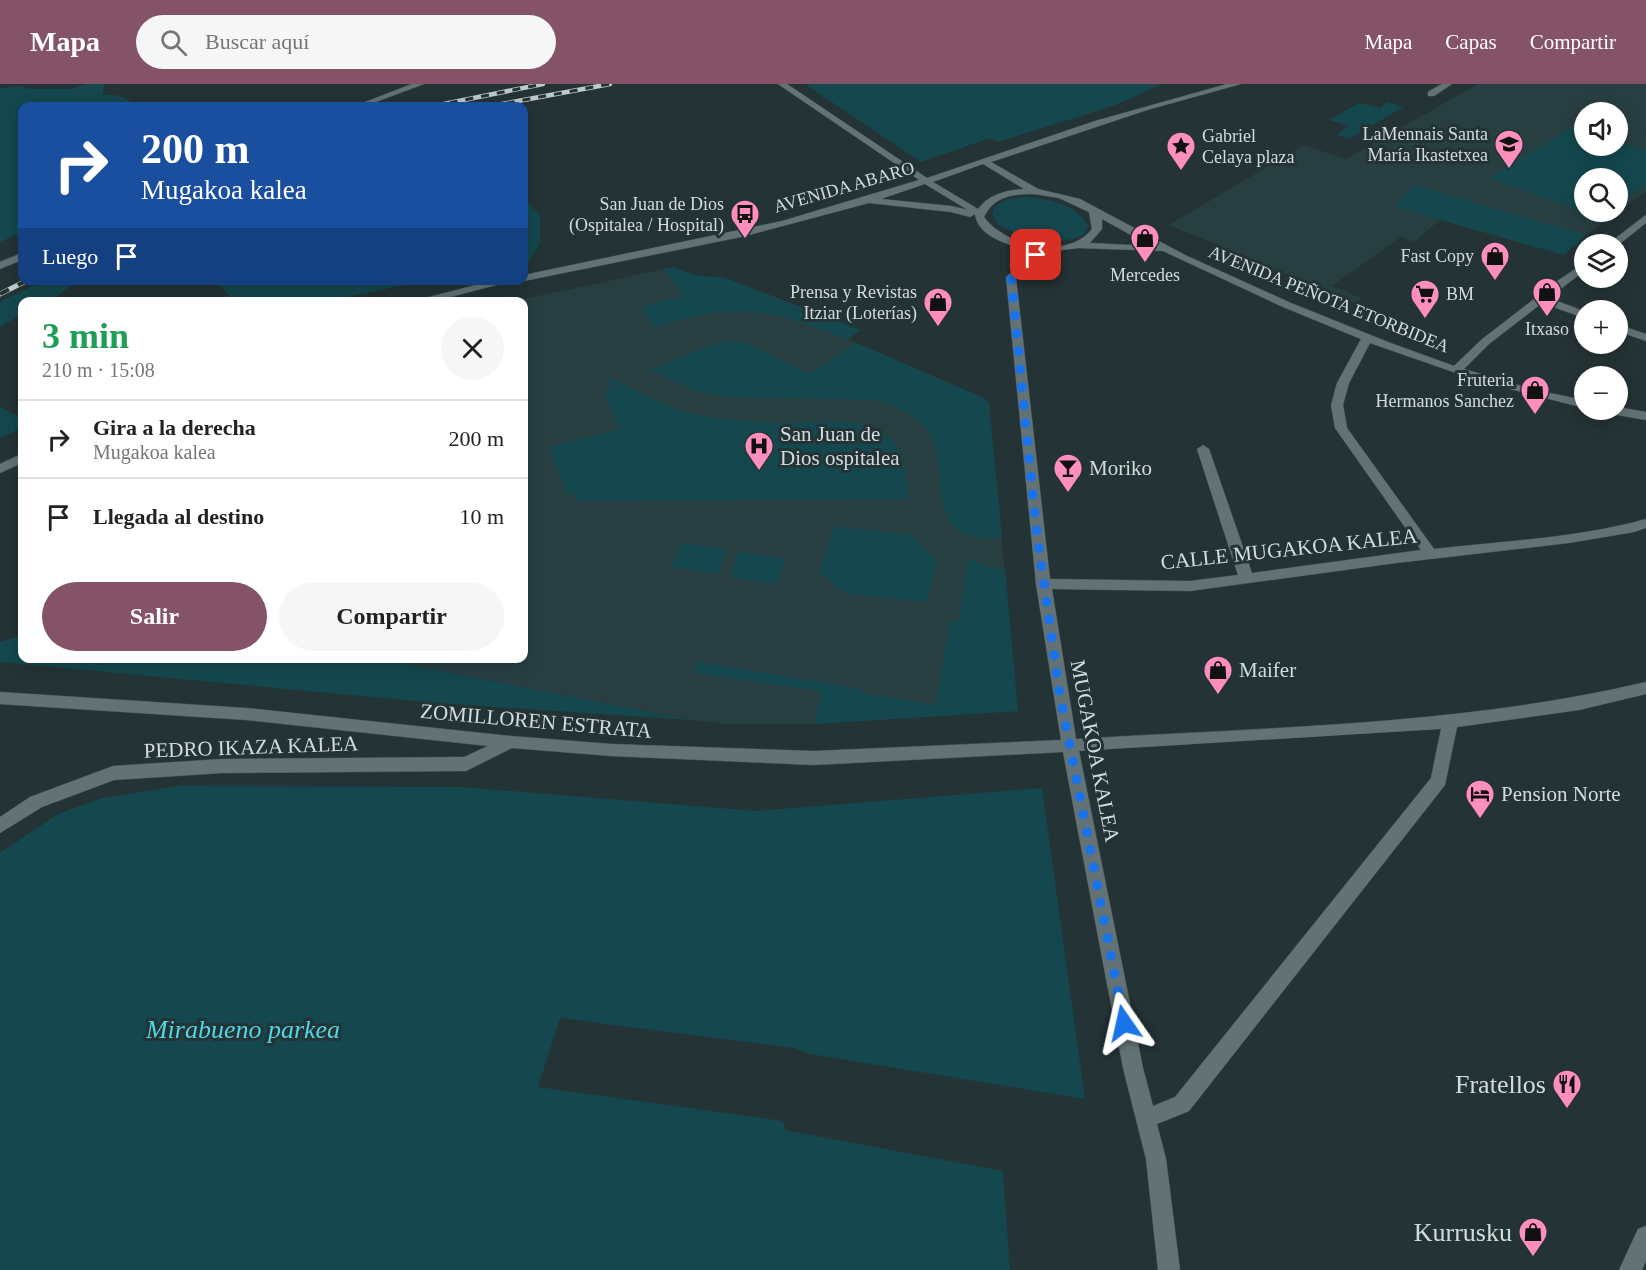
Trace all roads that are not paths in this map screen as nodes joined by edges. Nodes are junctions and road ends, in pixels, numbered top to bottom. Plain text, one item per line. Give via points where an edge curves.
1 (420, 84) edge
2 (782, 84) edge
3 (1237, 84) edge
4 (1448, 84) edge
5 (1431, 94) dead end
6 (370, 102) edge
7 (984, 161) junction
8 (927, 181) junction
9 (1035, 191) junction
10 (868, 200) junction
11 (1094, 211) junction
12 (979, 215) junction
13 (1646, 218) edge
14 (1626, 234) edge
15 (1077, 245) junction
16 (1043, 250) junction
17 (1166, 250) junction
18 (18, 258) edge
19 (0, 266) edge
20 (1574, 273) edge
21 (528, 277) edge
22 (489, 285) edge
23 (437, 297) edge
24 (1539, 298) junction
25 (1574, 311) edge
26 (1628, 331) edge
27 (1367, 338) junction
28 (1646, 338) edge
29 (1456, 370) junction
30 (1574, 402) edge
31 (1628, 413) edge
32 (1646, 416) edge
33 (1203, 449) dead end
34 (18, 460) edge
35 (0, 469) edge
36 (1646, 523) edge
37 (1431, 554) junction
38 (1246, 576) junction
39 (1043, 584) junction
40 (1646, 688) edge
41 (0, 698) edge
42 (1450, 722) junction
43 (511, 742) junction
44 (1070, 744) junction
45 (0, 826) edge
46 (1145, 1119) junction
47 (1646, 1238) edge
48 (1169, 1270) edge
49 (1630, 1270) edge

1 - 6 street
2 - 8 street
3 - 7 street, AVENIDA ABARO
4 - 5 street
7 - 8 street, AVENIDA ABARO
7 - 9 street
8 - 10 street, AVENIDA ABARO
8 - 12 street
9 - 11 street, AVENIDA PEÑOTA ETORBIDEA via 1070,197
9 - 12 street via 1002,195 989,201
10 - 12 street
10 - 21 street, AVENIDA ABARO via 711,240
11 - 15 street via 1097,230
11 - 17 street, AVENIDA PEÑOTA ETORBIDEA
12 - 16 street via 982,226 991,234
13 - 14 street
15 - 16 street
15 - 17 street
16 - 39 street, MUGAKOA KALEA via 1011,277
17 - 27 street, AVENIDA PEÑOTA ETORBIDEA
18 - 19 street
20 - 24 street
22 - 23 street
24 - 25 street
24 - 29 street
26 - 28 street
27 - 29 street, AVENIDA PEÑOTA ETORBIDEA
27 - 37 street, CALLE MUGAKOA KALEA via 1343,383 1337,405 1341,428
29 - 30 street, AVENIDA PEÑOTA ETORBIDEA
31 - 32 street
33 - 38 street
34 - 35 street
36 - 37 street, CALLE MUGAKOA KALEA via 1569,538
37 - 38 street, CALLE MUGAKOA KALEA
38 - 39 street, CALLE MUGAKOA KALEA via 1190,586
39 - 44 street, MUGAKOA KALEA
40 - 42 street, ZOMILLOREN ESTRATA via 1580,704
41 - 43 street, ZOMILLOREN ESTRATA via 246,714
42 - 44 street, ZOMILLOREN ESTRATA
42 - 46 street via 1439,780 1182,1104
43 - 44 street, ZOMILLOREN ESTRATA via 814,758
43 - 45 street, PEDRO IKAZA KALEA via 466,764 222,766 113,773 36,802
44 - 46 street, MUGAKOA KALEA
46 - 48 street, MUGAKOA KALEA via 1156,1159
47 - 49 street

